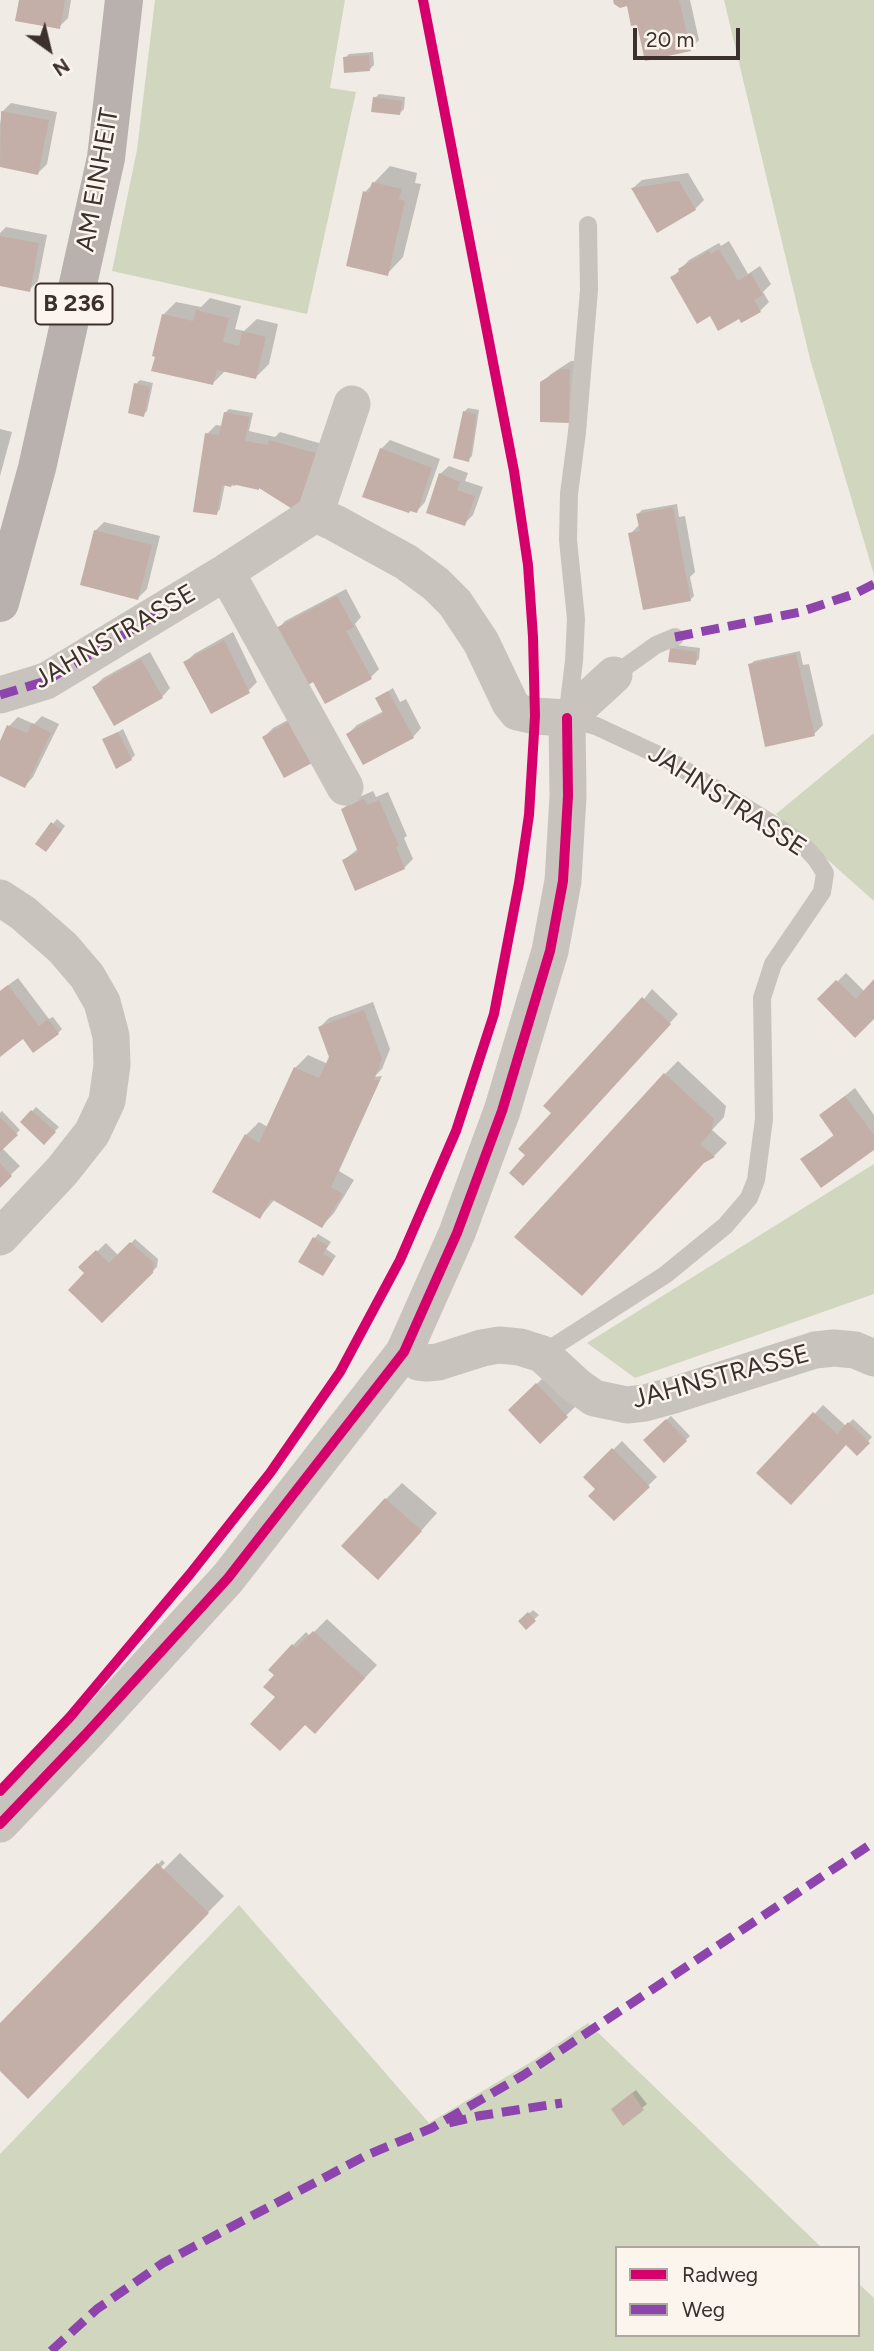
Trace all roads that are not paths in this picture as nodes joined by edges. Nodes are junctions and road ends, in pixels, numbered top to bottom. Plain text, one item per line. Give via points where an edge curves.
1 (124, 0) edge
2 (588, 225) dead end
3 (352, 404) dead end
4 (315, 514) junction
5 (226, 572) junction
6 (0, 602) edge
7 (675, 637) dead end
8 (614, 675) joint
9 (0, 695) edge
10 (567, 718) junction
11 (345, 787) dead end
12 (0, 898) edge
13 (0, 1237) edge
14 (404, 1352) junction
15 (542, 1354) junction
16 (874, 1358) edge
17 (0, 1824) edge

1 - 6 main road, AM EINHEIT / B 236 via 106,158 37,468
2 - 10 lane via 588,303 569,494 568,540 576,619
3 - 4 street
4 - 5 street, JAHNSTRASSE
4 - 10 street, JAHNSTRASSE via 406,562 436,584 481,642 517,712
5 - 9 street, JAHNSTRASSE via 46,681
5 - 11 street, JAHNSTRASSE
7 - 8 lane
8 - 10 street
10 - 14 street via 563,881 550,951 502,1111 457,1233
10 - 15 lane, JAHNSTRASSE via 596,726 667,759 782,830 804,846 825,873 822,892 772,964 762,998 764,1119 756,1180 749,1198 725,1226 665,1275
12 - 13 street via 53,939 87,976 102,1002 111,1035 112,1065 107,1101 92,1133
14 - 15 street, JAHNSTRASSE via 427,1363 499,1345
14 - 17 street via 228,1578
15 - 16 street, JAHNSTRASSE via 594,1398 627,1405 645,1404 815,1350 855,1350

